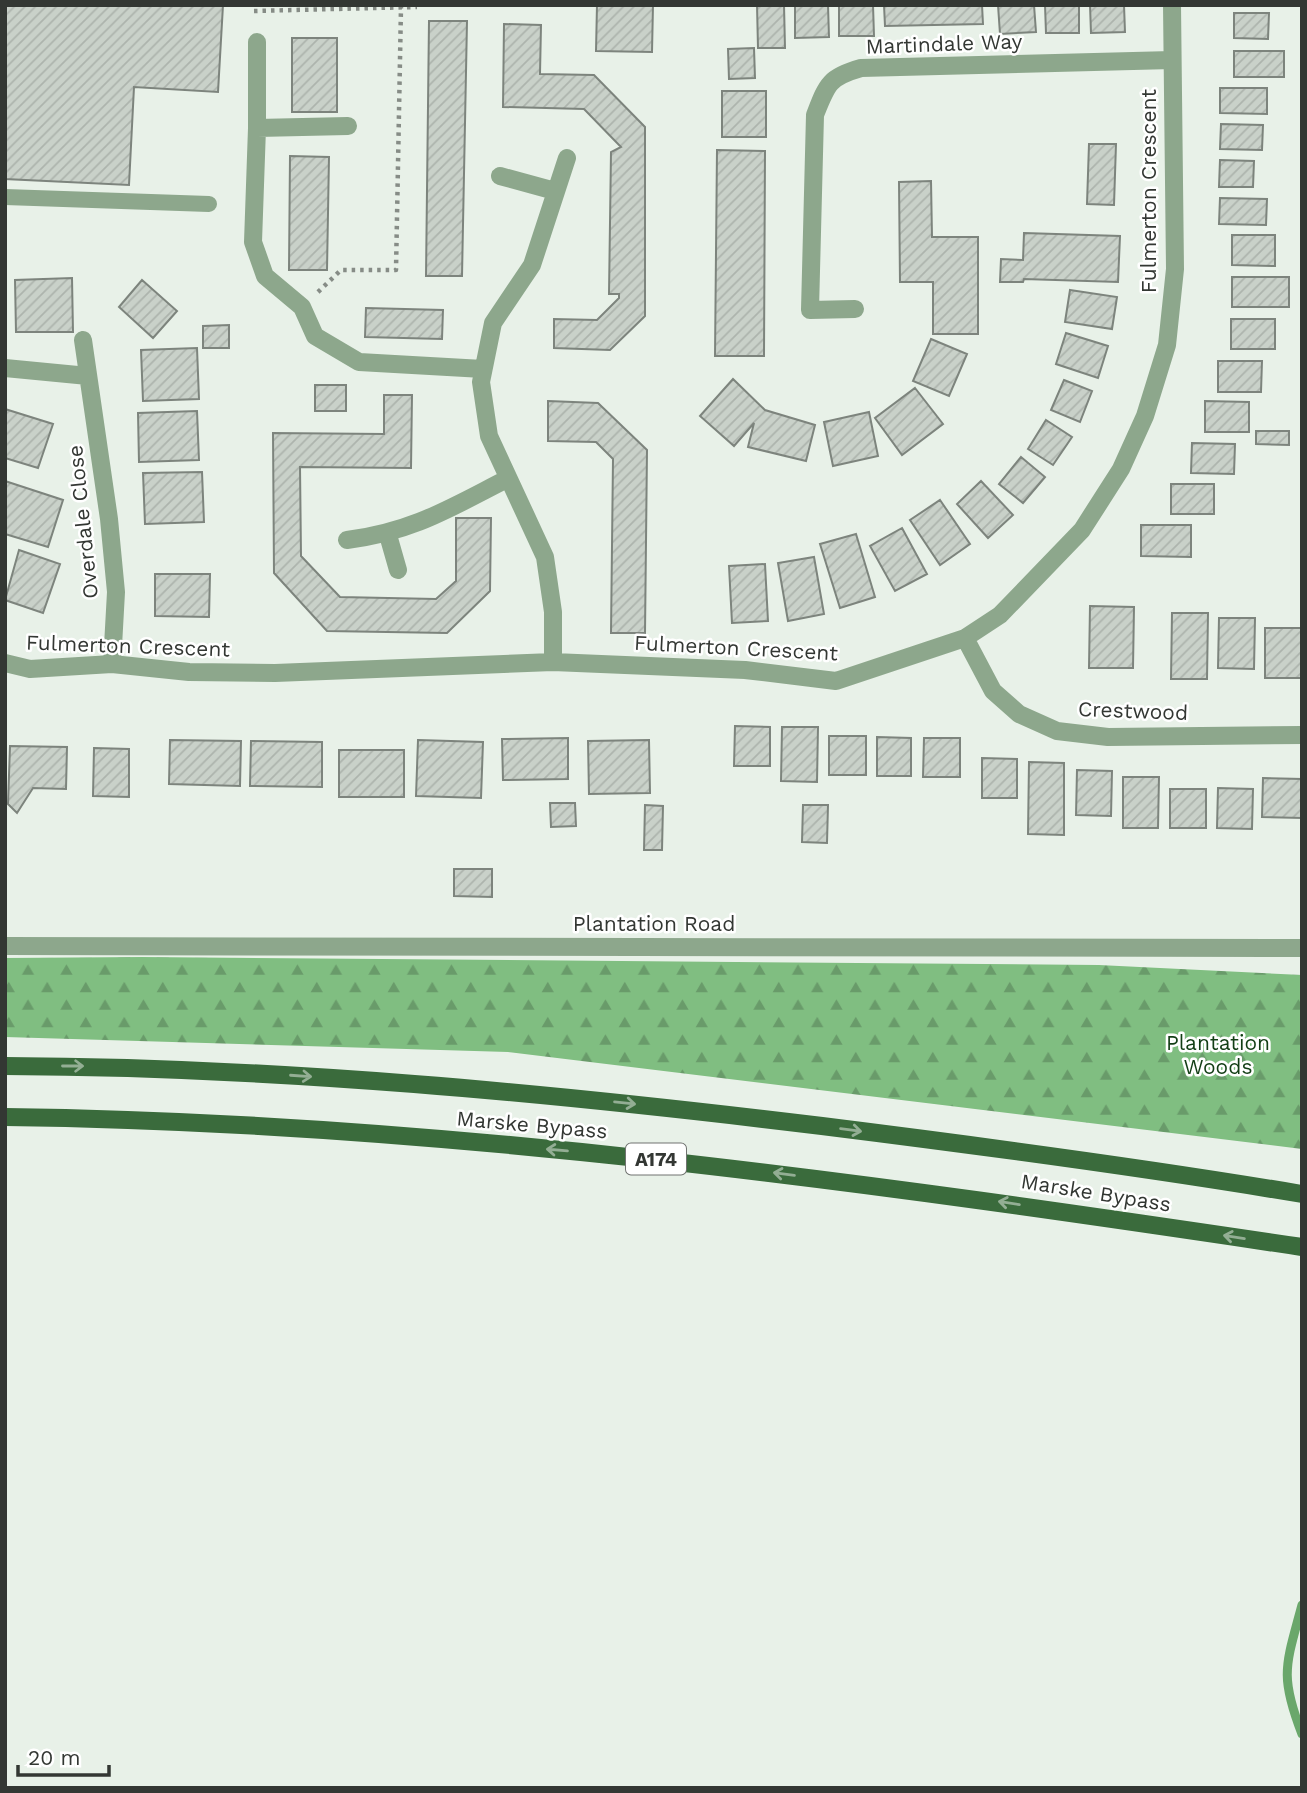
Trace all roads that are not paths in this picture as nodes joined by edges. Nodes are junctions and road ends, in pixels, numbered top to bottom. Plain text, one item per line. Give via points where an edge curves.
1 (1172, 5) edge
2 (257, 42) dead end
3 (1172, 61) junction
4 (348, 126) dead end
5 (257, 128) junction
6 (567, 158) dead end
7 (500, 176) dead end
8 (555, 191) junction
9 (5, 197) edge
10 (209, 204) dead end
11 (855, 309) dead end
12 (83, 340) dead end
13 (5, 368) edge
14 (483, 369) junction
15 (88, 376) junction
16 (507, 479) junction
17 (388, 535) junction
18 (347, 540) dead end
19 (398, 570) dead end
20 (965, 638) junction
21 (553, 662) junction
22 (5, 663) edge
23 (112, 664) junction
24 (1302, 735) edge
25 (5, 946) edge
26 (1302, 948) edge
27 (5, 1066) edge
28 (5, 1117) edge
29 (1302, 1194) edge
30 (1302, 1247) edge

1 - 3 street, Fulmerton Crescent
2 - 5 street
3 - 11 street, Martindale Way via 861,68 835,76 815,115 810,310
3 - 20 street, Fulmerton Crescent via 1175,269 1167,345 1145,416 1121,469 1082,530 1000,615
4 - 5 street
5 - 14 street via 253,242 264,276 302,307 315,336 359,362
6 - 8 street
7 - 8 street
8 - 14 street via 532,265 493,323
9 - 10 lane
12 - 15 street, Overdale Close
13 - 15 street
14 - 16 street via 489,436
15 - 23 street, Overdale Close via 116,592
16 - 17 street via 424,522
16 - 21 street via 545,557 553,612
17 - 18 street
17 - 19 street
20 - 21 street, Fulmerton Crescent via 836,681 745,670
20 - 24 street, Crestwood via 993,691 1019,714 1057,731 1108,737
21 - 23 street, Fulmerton Crescent via 275,673 189,672
22 - 23 street, Fulmerton Crescent via 30,669
25 - 26 street, Plantation Road
27 -> 29 main road, Marske Bypass via 213,1070 694,1110 944,1141
30 -> 28 main road, Marske Bypass / A174 via 672,1160 158,1118

